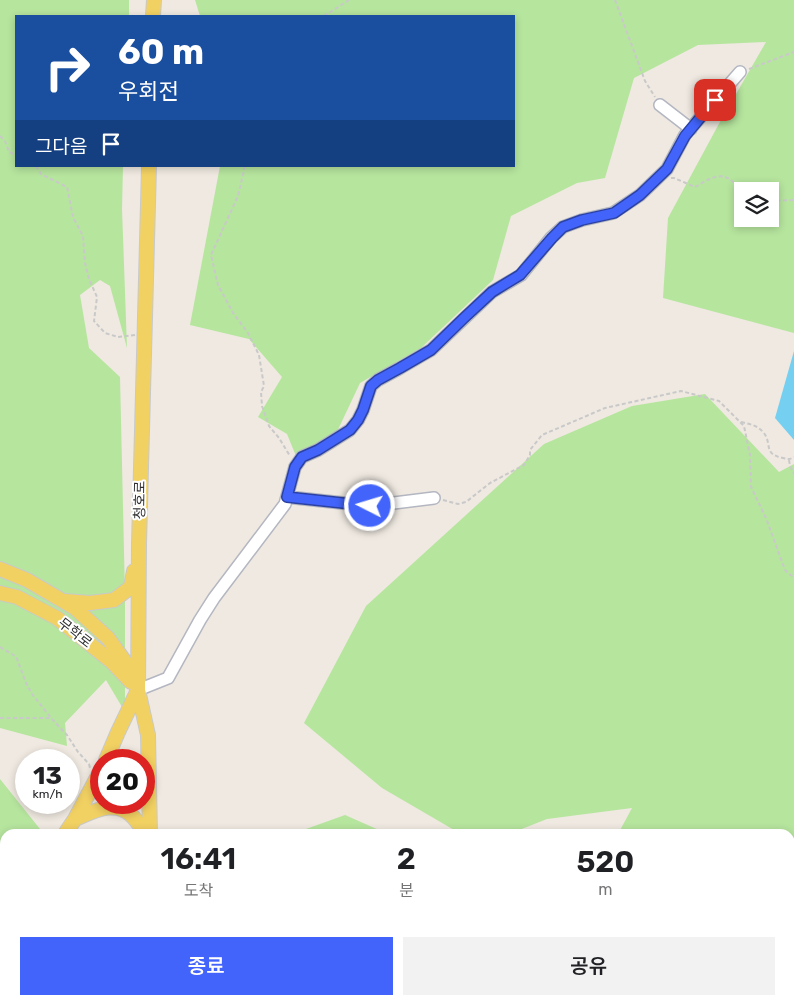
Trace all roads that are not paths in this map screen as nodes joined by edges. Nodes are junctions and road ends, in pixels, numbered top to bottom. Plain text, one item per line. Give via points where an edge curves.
1 (154, 0) edge
2 (153, 15) edge
3 (740, 72) road end
4 (660, 105) road end
5 (691, 129) junction
6 (149, 167) edge
7 (287, 497) junction
8 (434, 498) road end
9 (139, 544) junction
10 (0, 569) edge
11 (0, 592) edge
12 (64, 601) junction
13 (138, 690) junction
14 (111, 749) edge
15 (90, 783) edge
16 (75, 819) junction
17 (68, 829) edge
18 (142, 829) edge
19 (150, 829) edge

1 - 2 main road
3 - 5 street
4 - 5 street
5 - 7 street via 667,169 640,195 614,213 563,227 520,275 492,292 431,350 371,386 363,410 350,430 302,457 295,467
6 - 9 main road, 청호로
7 - 8 street via 370,506
7 - 13 street via 214,598 168,678
9 - 12 main road via 131,587 114,600 90,603
9 - 13 main road, 청호로
10 - 12 main road
11 - 13 main road, 무학로 via 17,597 57,618 111,661
12 - 13 main road via 108,638 133,674
13 - 14 main road
13 - 19 main road, 청호로 via 148,735
15 - 16 main road
16 - 17 main road
16 - 18 main road via 105,808 120,807 131,814

